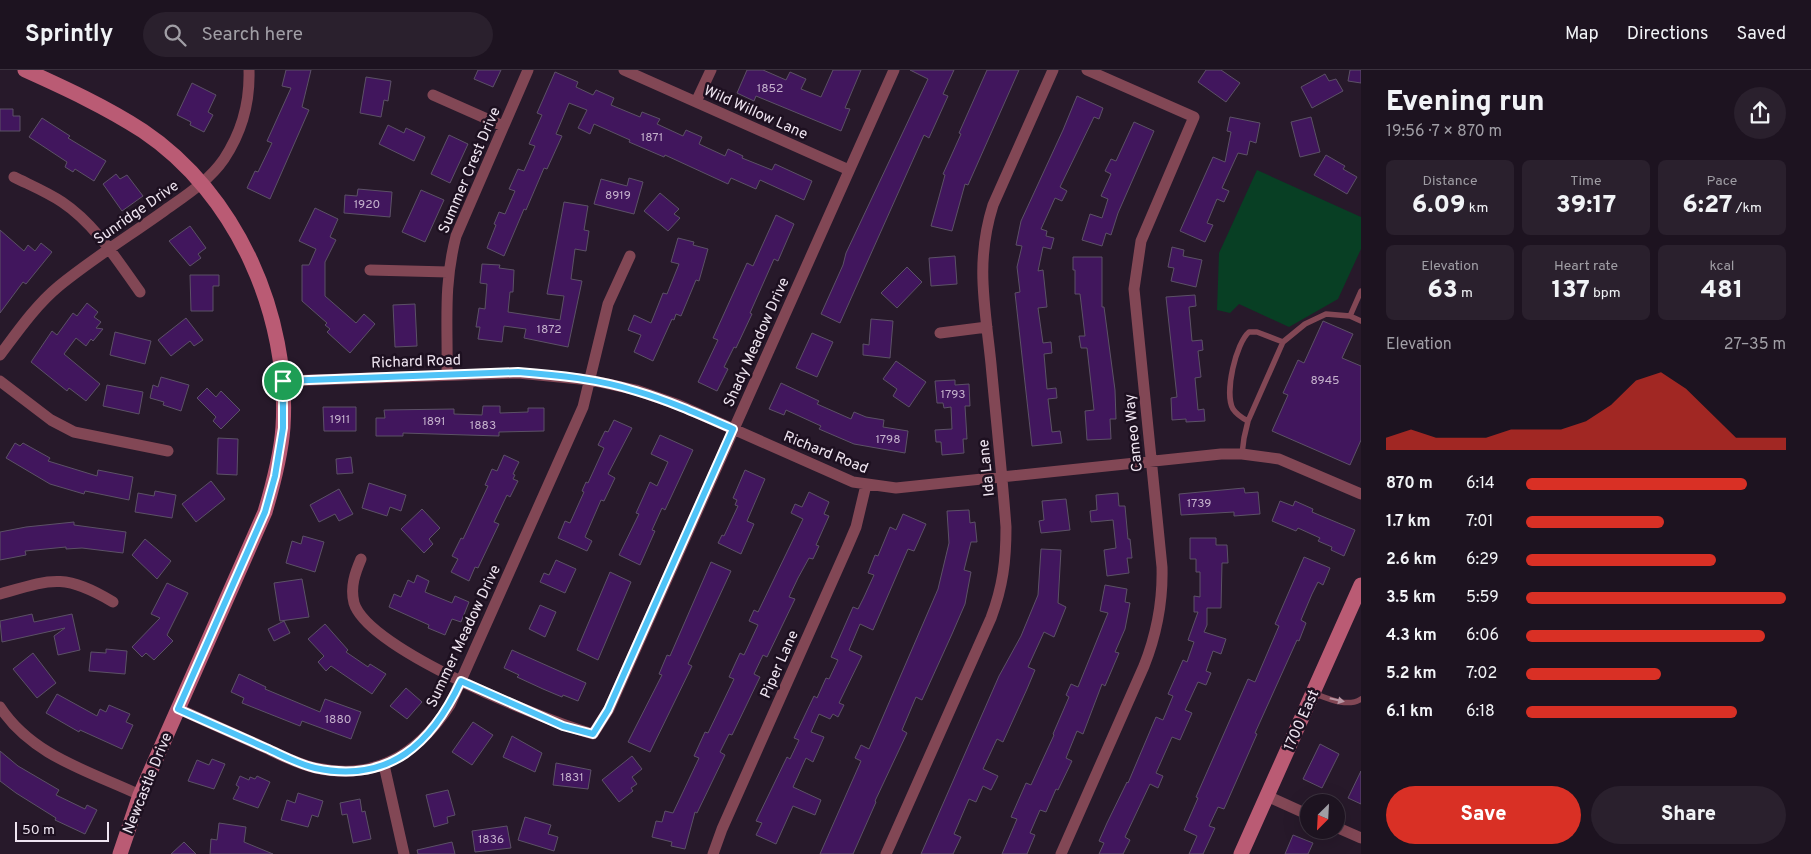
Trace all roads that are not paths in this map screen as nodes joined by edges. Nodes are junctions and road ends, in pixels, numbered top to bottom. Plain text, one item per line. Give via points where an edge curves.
1 (25, 70) edge
2 (249, 70) edge
3 (528, 70) edge
4 (624, 70) edge
5 (711, 70) edge
6 (894, 70) edge
7 (1053, 70) edge
8 (1087, 70) edge
9 (433, 95) dead end
10 (696, 102) junction
11 (503, 126) junction
12 (849, 170) junction
13 (14, 177) dead end
14 (201, 184) junction
15 (110, 250) junction
16 (630, 256) dead end
17 (370, 270) dead end
18 (448, 272) junction
19 (1361, 291) edge
20 (140, 292) dead end
21 (1350, 316) junction
22 (1361, 321) edge
23 (987, 327) junction
24 (940, 333) dead end
25 (1283, 342) junction
26 (0, 355) edge
27 (447, 374) junction
28 (590, 380) junction
29 (0, 381) edge
30 (283, 381) junction
31 (1248, 421) junction
32 (733, 429) junction
33 (168, 451) dead end
34 (1242, 454) junction
35 (1151, 462) junction
36 (1002, 478) junction
37 (866, 485) junction
38 (1361, 494) edge
39 (361, 559) dead end
40 (1361, 585) edge
41 (0, 594) edge
42 (113, 602) dead end
43 (461, 681) junction
44 (1313, 693) junction
45 (1361, 700) edge
46 (0, 708) edge
47 (178, 709) junction
48 (384, 765) junction
49 (140, 795) junction
50 (1267, 796) junction
51 (1300, 811) edge
52 (1345, 831) edge
53 (1361, 838) edge
54 (120, 854) edge
55 (404, 854) edge
56 (713, 854) edge
57 (886, 854) edge
58 (1061, 854) edge
59 (1241, 854) edge

1 - 14 street, Newcastle Drive via 144,132
2 - 14 street, Sunridge Drive via 248,103 239,131 223,160
3 - 11 street, Summer Crest Drive
4 - 10 street, Wild Willow Lane
5 - 10 street
6 - 12 street, Shady Meadow Drive
7 - 23 street, Ida Lane via 986,226 981,271
8 - 35 street, Cameo Way via 1194,117 1149,219 1136,265 1135,312
9 - 11 street
10 - 12 street, Wild Willow Lane
11 - 18 street, Summer Crest Drive via 456,236
12 - 32 street, Shady Meadow Drive
13 - 15 street via 63,202
14 - 15 street, Sunridge Drive
14 - 30 street, Newcastle Drive via 230,223 258,278 277,338
15 - 20 street
15 - 26 street, Sunridge Drive via 45,298
16 - 28 street, Summer Meadow Drive via 608,304
17 - 18 street
18 - 27 street, Summer Crest Drive via 445,312
19 - 21 lane
21 - 22 lane
21 - 25 lane via 1326,314 1305,324
23 - 24 street
23 - 36 street, Ida Lane
25 - 31 lane
25 - 31 lane via 1257,332 1250,332 1243,338 1230,380 1232,408
27 - 28 street, Richard Road via 518,372
27 - 30 street, Richard Road
28 - 32 street, Richard Road via 636,390
28 - 43 street, Summer Meadow Drive via 583,407
29 - 33 street via 51,420 74,432
30 - 47 street, Newcastle Drive via 283,428 265,512
31 - 34 lane
32 - 37 street, Richard Road
32 - 43 street, Shady Meadow Drive via 608,710 593,734 563,726
34 - 35 street, Richard Road
34 - 38 street, Richard Road via 1279,460
35 - 36 street, Richard Road
35 - 58 street, Cameo Way via 1162,568 1162,593 1154,642
36 - 37 street, Richard Road via 896,488
36 - 57 street, Ida Lane via 1006,559 1001,589
37 - 56 street, Piper Lane via 847,548
39 - 43 street via 353,579 354,603 363,618 403,650
40 - 44 street, 1700 East
41 - 42 street via 56,581 88,587
43 - 48 street, Summer Meadow Drive via 437,725 419,743
44 -> 45 lane via 1341,703
44 - 50 street, 1700 East
46 - 49 street via 30,742 51,755
47 - 48 street, Summer Meadow Drive via 314,768 364,771
47 - 49 street, Newcastle Drive
48 - 55 street
49 - 54 street, Newcastle Drive
50 - 51 street
50 - 59 street, 1700 East
52 - 53 street

